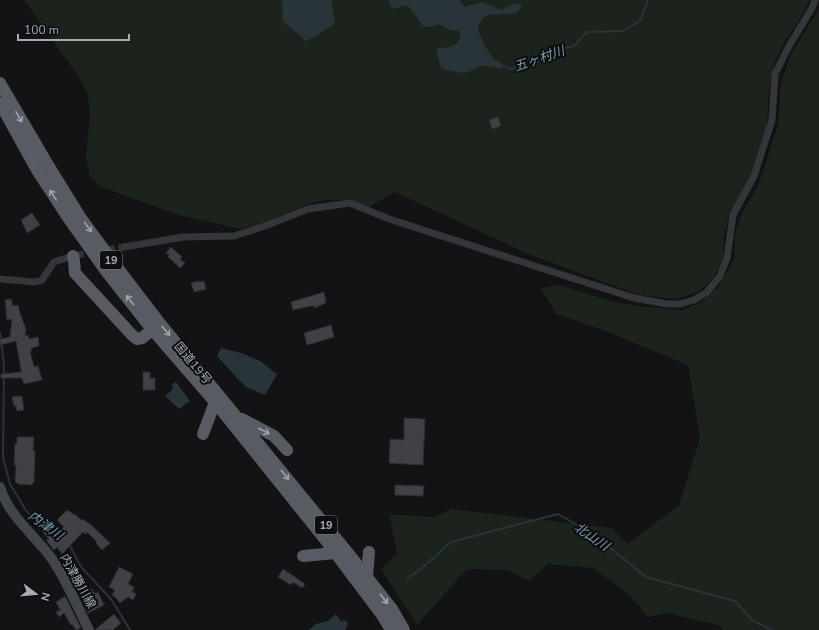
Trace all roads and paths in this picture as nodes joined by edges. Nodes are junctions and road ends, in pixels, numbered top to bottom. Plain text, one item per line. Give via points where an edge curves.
1 (815, 0) edge
2 (0, 83) edge
3 (0, 103) edge
4 (124, 247) tunnel mouth
5 (75, 255) joint
6 (0, 279) edge
7 (153, 329) junction
8 (215, 402) junction
9 (237, 417) junction
10 (203, 434) dead end
11 (287, 450) dead end
12 (0, 487) edge
13 (369, 552) dead end
14 (335, 553) junction
15 (303, 556) dead end
16 (367, 577) junction
17 (89, 630) edge
18 (391, 630) edge
19 (404, 630) edge

1 - 4 street via 775,74 772,120 754,176 733,215 727,258 720,276 707,292 694,300 667,304 634,298 389,220 350,203 308,209 234,236 183,237
2 -> 9 highway, 国道19号 / 19 via 80,217 158,321
7 -> 3 highway, 国道19号 / 19 via 106,271 67,216 37,170
5 - 6 street via 54,262 42,280 36,282
5 - 7 highway via 75,273 133,336 137,339 142,338
7 - 8 highway, 国道19号 / 19
8 - 10 highway
8 - 14 highway, 国道19号 / 19
9 -> 11 highway via 274,436
9 -> 16 highway, 国道19号 / 19
12 - 17 main road, 内津勝川線 via 11,511 51,558 61,574
13 - 16 highway
14 - 15 highway
14 - 18 highway, 国道19号 / 19
16 -> 19 highway, 国道19号 / 19 via 392,609

